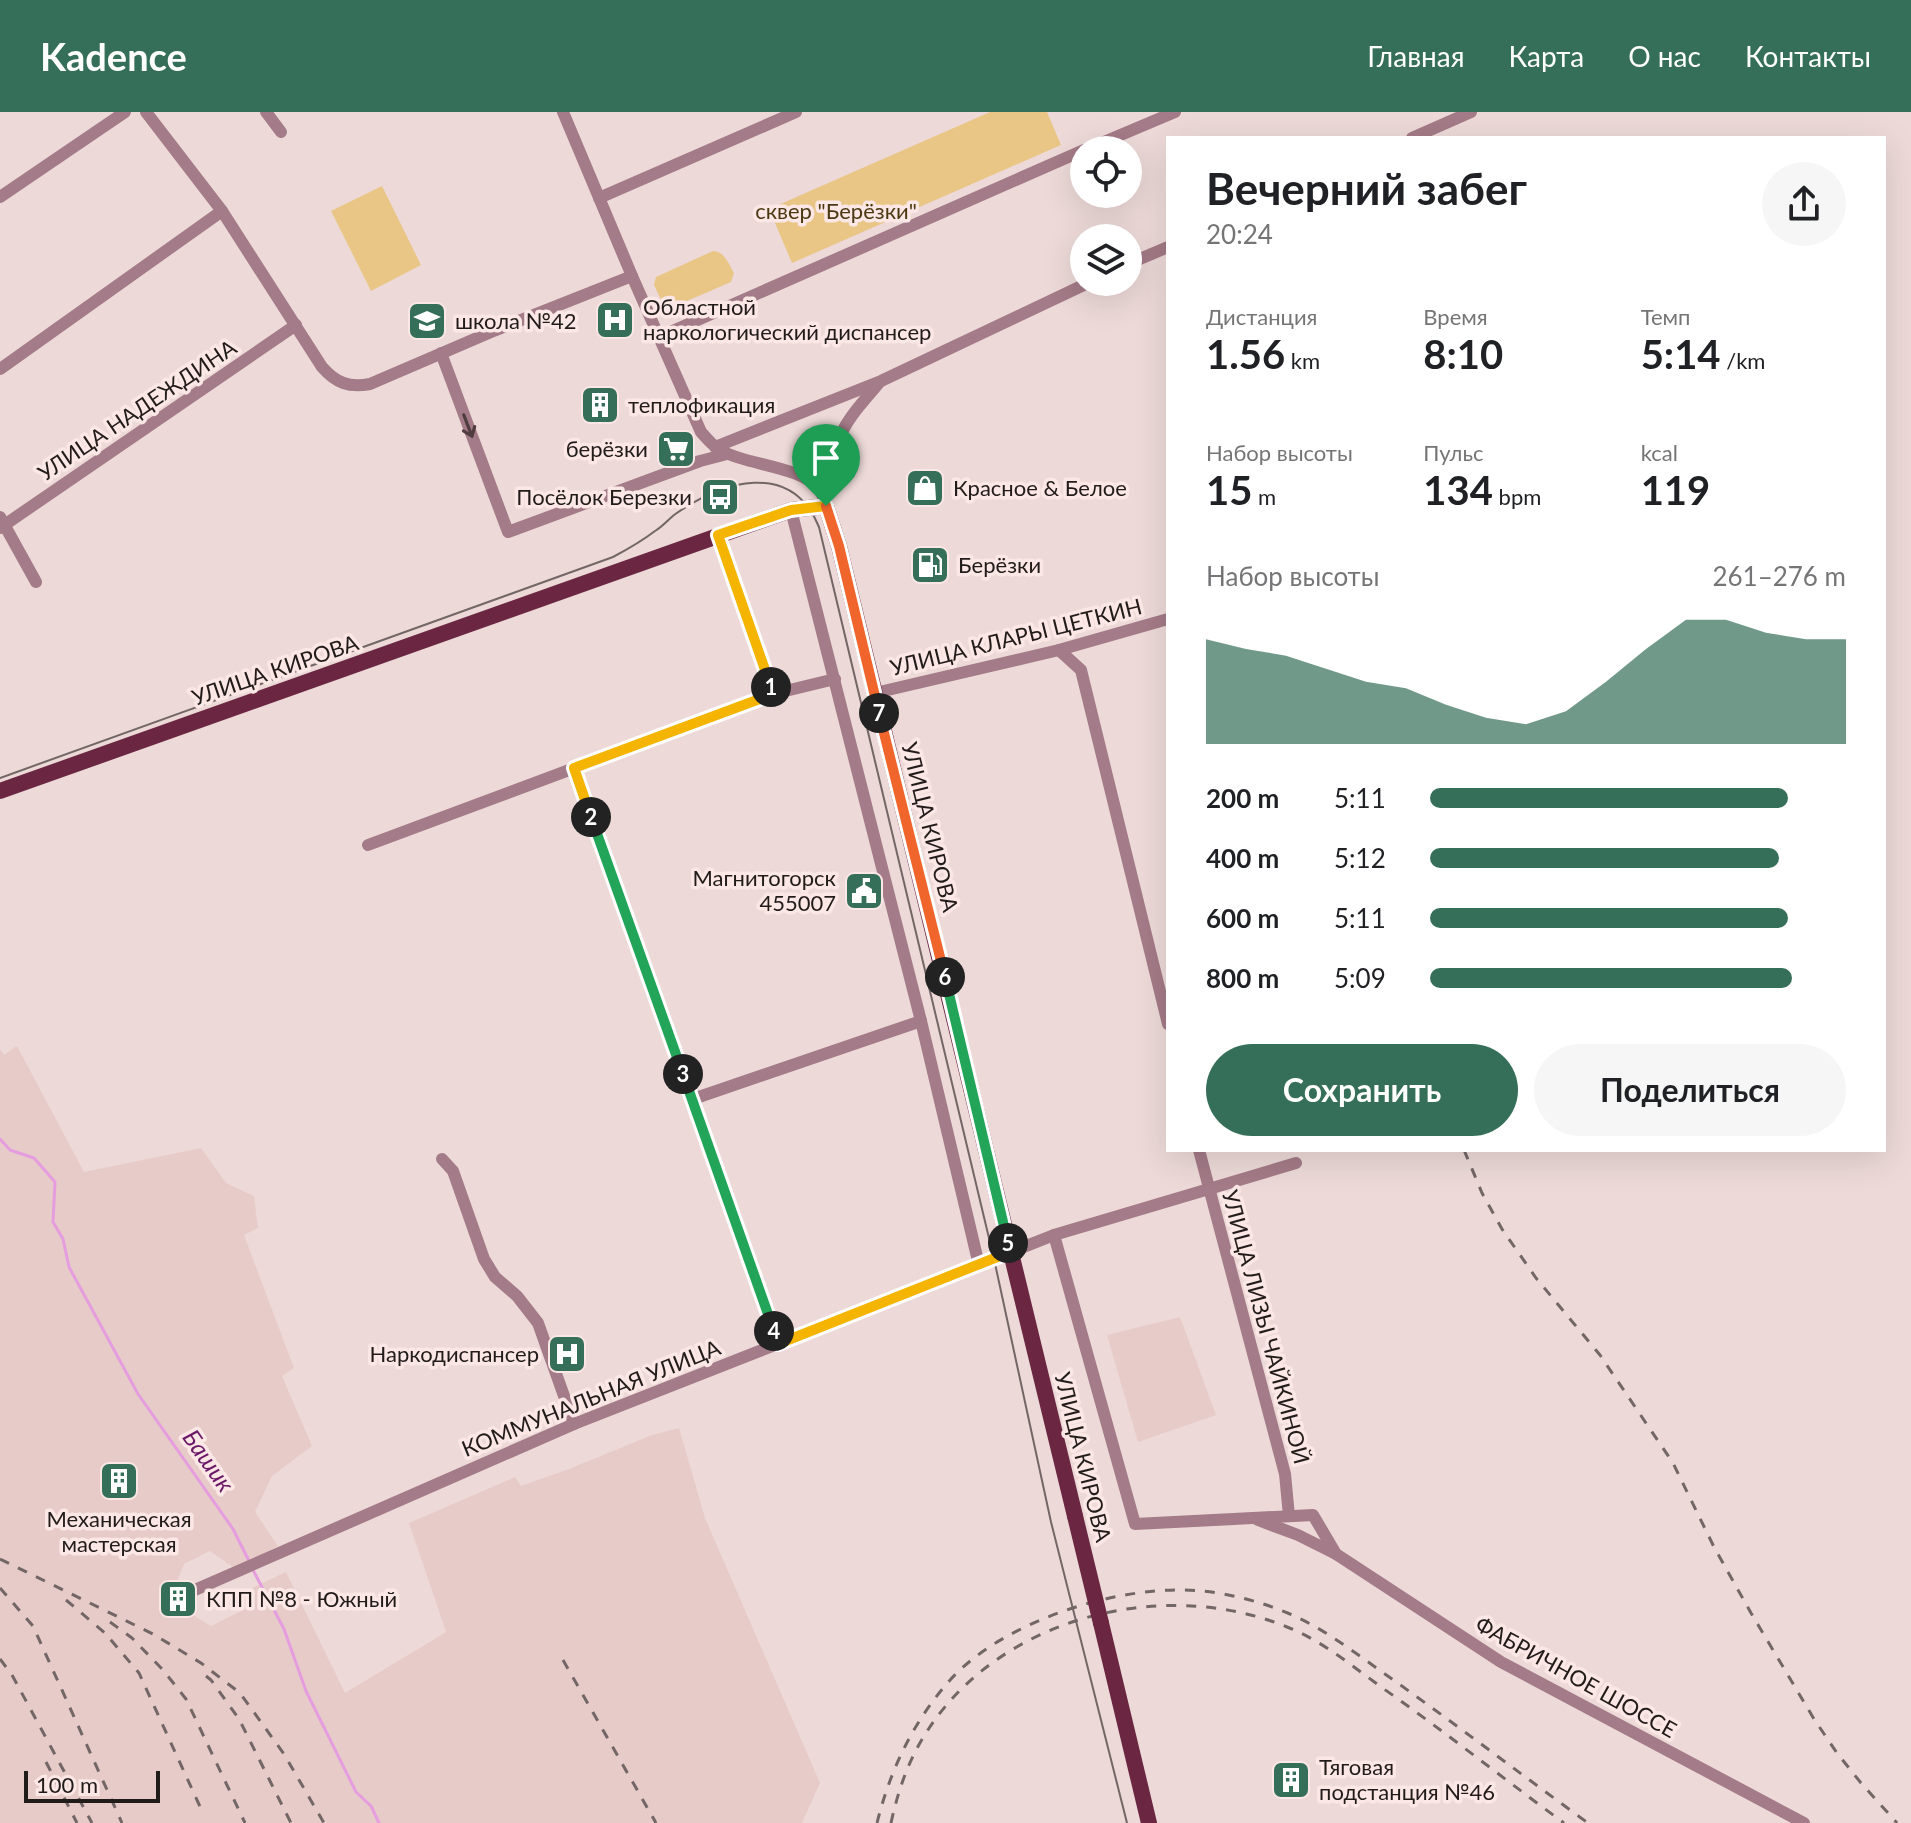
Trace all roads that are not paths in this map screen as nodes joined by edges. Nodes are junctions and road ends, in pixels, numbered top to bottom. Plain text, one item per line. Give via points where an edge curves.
1 (125, 112) edge
2 (146, 112) edge
3 (266, 112) edge
4 (563, 112) edge
5 (796, 112) edge
6 (1175, 112) edge
7 (1471, 112) edge
8 (281, 132) dead end
9 (1118, 136) edge
10 (1417, 136) edge
11 (1070, 156) edge
12 (0, 197) edge
13 (599, 198) junction
14 (222, 211) junction
15 (1166, 248) edge
16 (1142, 258) edge
17 (632, 276) junction
18 (1070, 291) edge
19 (296, 325) junction
20 (659, 337) junction
21 (441, 353) junction
22 (0, 369) edge
23 (881, 381) junction
24 (715, 447) junction
25 (727, 454) junction
26 (824, 498) junction
27 (791, 510) junction
28 (2, 523) edge
29 (718, 535) junction
30 (36, 582) dead end
31 (1166, 620) edge
32 (1059, 650) junction
33 (835, 679) junction
34 (875, 693) junction
35 (773, 694) junction
36 (574, 768) junction
37 (0, 791) edge
38 (368, 845) dead end
39 (1166, 1016) edge
40 (921, 1021) junction
41 (693, 1099) junction
42 (1199, 1152) edge
43 (442, 1159) dead end
44 (1296, 1163) dead end
45 (1209, 1191) junction
46 (1054, 1235) junction
47 (1010, 1252) junction
48 (979, 1265) junction
49 (778, 1344) junction
50 (574, 1424) junction
51 (1289, 1516) junction
52 (1254, 1519) junction
53 (1336, 1554) junction
54 (181, 1596) dead end
55 (1149, 1823) edge
56 (1804, 1823) edge

1 - 12 street
2 - 14 street
3 - 8 street
4 - 13 street
5 - 13 street
6 - 9 street
7 - 10 street
11 - 20 street
13 - 17 street
14 - 19 street
14 - 22 street
15 - 16 street
17 - 20 street
17 - 21 street
18 - 23 street
19 - 21 street via 326,372 346,385 370,384
19 - 28 street, УЛИЦА НАДЕЖДИНА
20 - 24 street via 701,432
21 -> 25 street via 508,532
23 - 24 street
23 - 26 street via 838,441
24 - 25 street
25 - 26 street via 792,473 815,485
26 - 27 main road, УЛИЦА КИРОВА
26 - 34 main road, УЛИЦА КИРОВА
27 - 29 main road, УЛИЦА КИРОВА
27 - 33 street
28 - 30 street
29 - 35 street
29 - 37 main road, УЛИЦА КИРОВА
31 - 32 street, УЛИЦА КЛАРЫ ЦЕТКИН
32 - 34 street, УЛИЦА КЛАРЫ ЦЕТКИН
32 - 39 street via 1081,670
33 - 35 street
33 - 40 street
34 - 47 main road, УЛИЦА КИРОВА
35 - 36 street
36 - 38 street
36 - 41 street
40 - 41 street
40 - 48 street
41 - 49 street
42 - 45 street, УЛИЦА ЛИЗЫ ЧАЙКИНОЙ
43 - 50 street via 453,1171 484,1259 538,1323
44 - 45 street, КОММУНАЛЬНАЯ УЛИЦА
45 - 46 street, КОММУНАЛЬНАЯ УЛИЦА
45 - 51 street, УЛИЦА ЛИЗЫ ЧАЙКИНОЙ via 1285,1474
46 - 47 street, КОММУНАЛЬНАЯ УЛИЦА
46 - 52 street via 1135,1524
47 - 48 street, КОММУНАЛЬНАЯ УЛИЦА
47 - 55 main road, УЛИЦА КИРОВА, bridge
48 - 49 street, КОММУНАЛЬНАЯ УЛИЦА
49 - 50 street, КОММУНАЛЬНАЯ УЛИЦА
50 - 54 street, КОММУНАЛЬНАЯ УЛИЦА
51 - 52 street
51 - 53 street, ФАБРИЧНОЕ ШОССЕ via 1313,1515
52 - 53 street, ФАБРИЧНОЕ ШОССЕ
53 - 56 street, ФАБРИЧНОЕ ШОССЕ via 1501,1662

